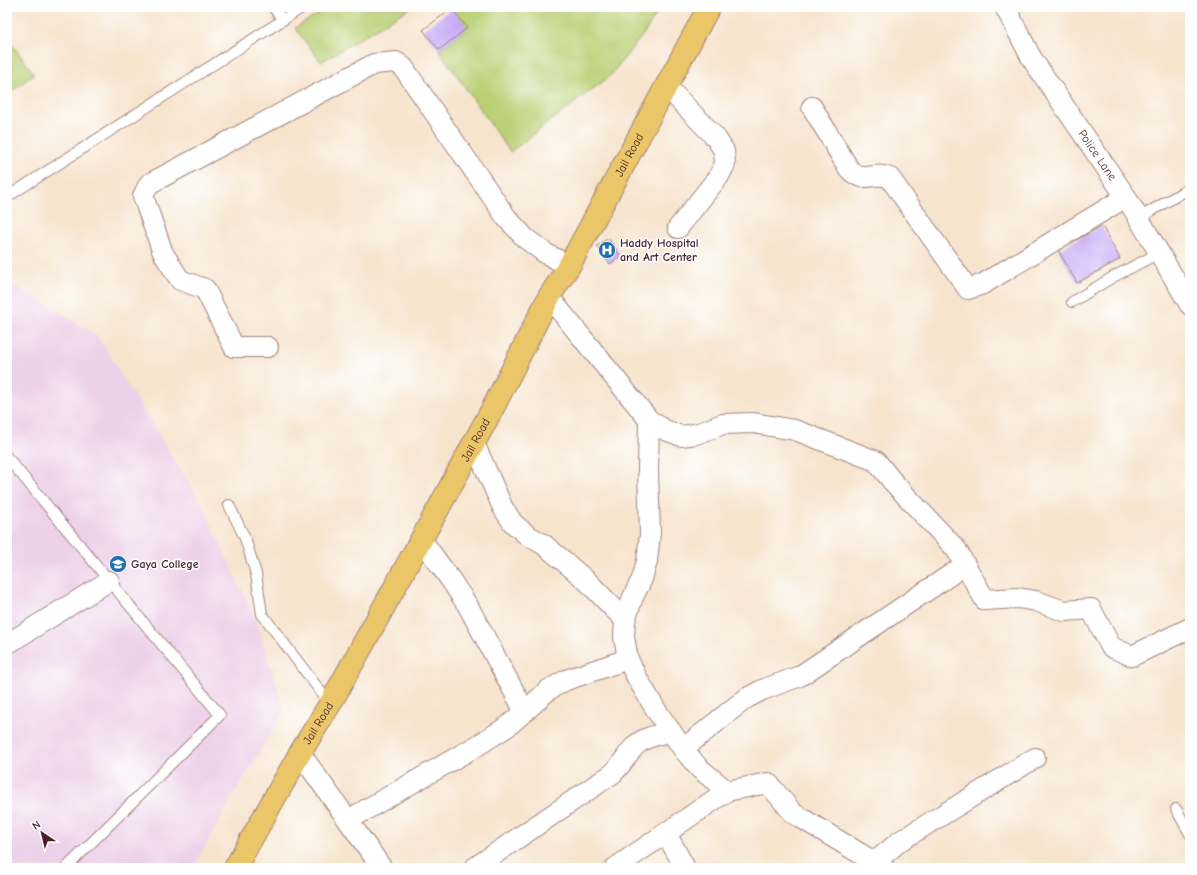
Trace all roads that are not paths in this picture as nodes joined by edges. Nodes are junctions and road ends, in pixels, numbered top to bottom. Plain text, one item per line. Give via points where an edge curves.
1 (273, 7) edge
2 (303, 7) edge
3 (709, 7) edge
4 (1005, 7) edge
5 (283, 20) junction
6 (666, 86) junction
7 (812, 107) dead end
8 (1190, 188) edge
9 (7, 197) edge
10 (1126, 197) junction
11 (1139, 218) junction
12 (678, 228) dead end
13 (1159, 253) junction
14 (569, 266) junction
15 (549, 297) junction
16 (1072, 302) dead end
17 (1190, 305) edge
18 (268, 347) dead end
19 (649, 420) junction
20 (474, 443) junction
21 (7, 457) edge
22 (229, 505) dead end
23 (421, 539) junction
24 (965, 565) junction
25 (109, 581) junction
26 (625, 620) junction
27 (1190, 628) edge
28 (7, 644) edge
29 (628, 660) junction
30 (330, 704) junction
31 (525, 712) junction
32 (671, 731) junction
33 (683, 749) junction
34 (300, 753) junction
35 (1035, 758) dead end
36 (727, 791) junction
37 (1176, 809) dead end
38 (348, 820) junction
39 (666, 833) junction
40 (1190, 834) edge
41 (879, 865) edge
42 (66, 868) edge
43 (234, 868) edge
44 (382, 868) edge
45 (474, 868) edge
46 (615, 868) edge
47 (685, 868) edge

1 - 5 lane
2 - 5 lane
3 - 6 main road, Jail Road
4 - 10 street, Police Lane via 1032,59
5 - 9 lane
6 - 12 street via 716,138 724,151 725,164 719,176
6 - 14 main road, Jail Road
7 - 10 street via 855,175 862,178 883,175 890,178 968,289 983,284
8 - 11 lane
10 - 11 street, Police Lane
11 - 13 street, Police Lane
13 - 16 lane via 1113,276
13 - 17 street, Police Lane
14 - 15 main road, Jail Road
14 - 18 street via 525,238 506,217 403,67 396,62 374,64 149,184 143,196 163,253 180,280 205,289 234,346
15 - 19 street
15 - 20 main road, Jail Road
19 - 24 street via 681,436 696,434 723,424 753,423 795,430 876,461 956,549
19 - 26 street via 650,534 647,561
20 - 23 main road, Jail Road
20 - 26 street via 503,508 513,524 543,544 587,581
21 - 25 lane
22 - 30 lane via 245,538 256,574 262,614
23 - 30 main road, Jail Road
23 - 31 street via 468,606
24 - 27 street via 985,600 1018,598 1036,601 1064,611 1091,610 1111,646 1132,656
24 - 33 street via 800,676 747,698
25 - 28 street
25 - 42 lane via 220,715
26 - 29 street via 624,637
29 - 31 street via 566,680 548,690
29 - 32 street
30 - 34 main road, Jail Road
31 - 38 street via 480,744
32 - 33 street
32 - 45 street via 645,739 635,746 612,774
33 - 36 street via 699,768
34 - 38 street
34 - 43 main road, Jail Road
35 - 41 street via 900,841
36 - 39 street
36 - 41 street via 768,783 794,814
37 - 40 lane
38 - 44 street
39 - 46 street
39 - 47 street

